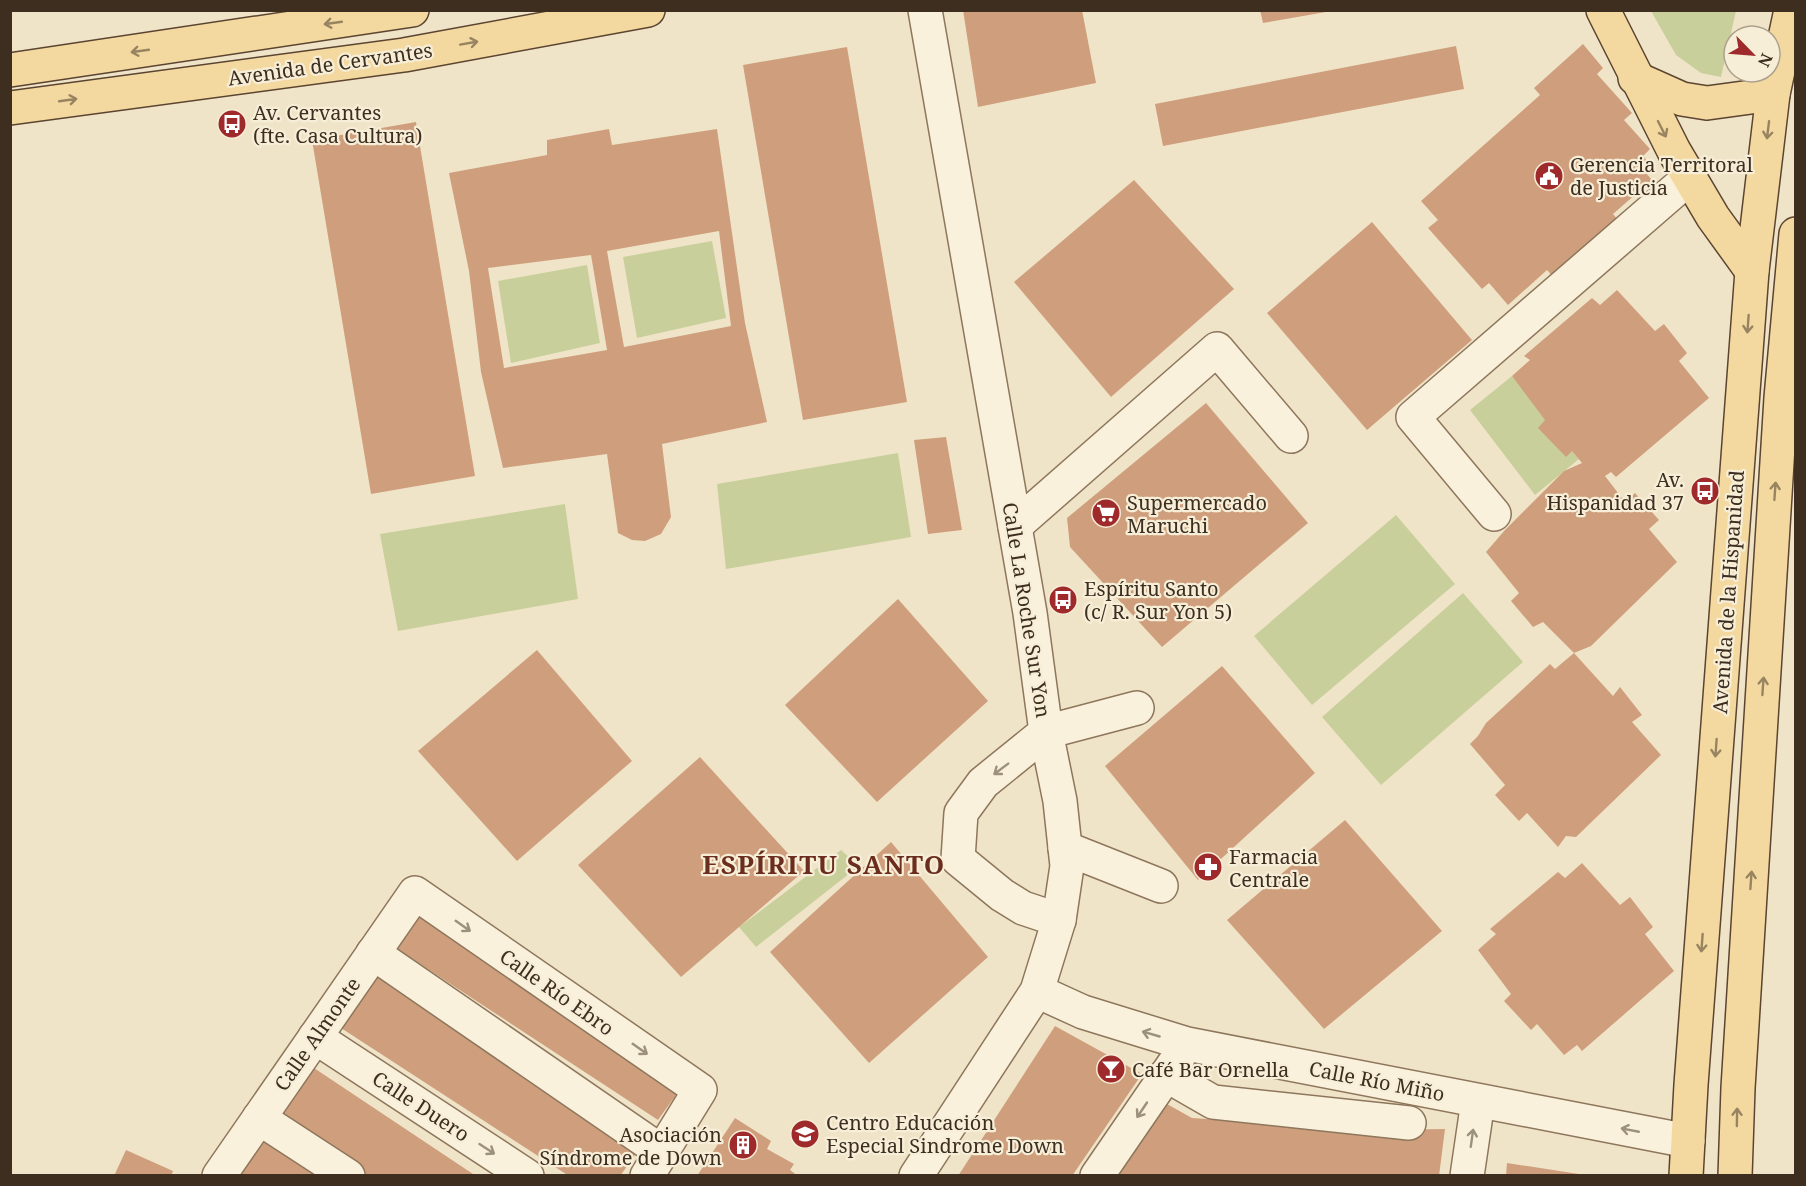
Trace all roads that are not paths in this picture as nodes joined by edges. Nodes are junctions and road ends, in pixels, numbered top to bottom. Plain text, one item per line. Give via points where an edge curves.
1 (648, 10) edge
2 (925, 10) edge
3 (1603, 10) edge
4 (1791, 10) edge
5 (394, 12) edge
6 (10, 70) edge
7 (1635, 78) junction
8 (1773, 94) junction
9 (10, 108) edge
10 (1689, 178) junction
11 (1796, 234) edge
12 (1752, 271) junction
13 (1790, 355) edge
14 (1291, 436) dead end
15 (1494, 514) dead end
16 (1015, 526) junction
17 (1137, 708) dead end
18 (1046, 732) junction
19 (1065, 848) junction
20 (1161, 886) dead end
21 (415, 893) joint
22 (1059, 920) junction
23 (373, 953) junction
24 (1037, 991) junction
25 (315, 1037) junction
26 (1187, 1044) junction
27 (1166, 1075) junction
28 (1478, 1101) junction
29 (259, 1118) junction
30 (1409, 1123) dead end
31 (1688, 1141) junction
32 (654, 1164) edge
33 (219, 1176) edge
34 (348, 1176) edge
35 (527, 1176) edge
36 (916, 1176) edge
37 (1097, 1176) edge
38 (1467, 1176) edge
39 (1686, 1176) edge
40 (1735, 1176) edge

9 -> 1 main road, Avenida de Cervantes via 404,55
2 - 16 street, Calle La Roche Sur Yon
3 - 7 main road
4 - 8 main road, Avenida de la Hispanidad
5 -> 6 main road, Avenida de Cervantes
7 - 8 main road via 1682,99 1707,103
7 -> 10 main road
8 -> 12 main road, Avenida de la Hispanidad
10 - 12 main road
10 - 15 street via 1413,417
11 - 13 main road, Avenida de la Hispanidad
12 -> 31 main road, Avenida de la Hispanidad
40 -> 13 main road, Avenida de la Hispanidad
14 - 16 street via 1217,349
16 - 18 street, Calle La Roche Sur Yon
17 - 18 street
18 - 19 street, Calle La Roche Sur Yon
18 -> 22 street via 983,783 961,813 958,859 1023,908
19 - 20 street
19 - 22 street, Calle La Roche Sur Yon via 1067,866
21 - 23 street, Calle Almonte
21 -> 32 street, Calle Río Ebro via 700,1090
22 - 24 street, Calle La Roche Sur Yon
23 - 25 street, Calle Almonte
23 - 32 street
26 -> 24 street, Calle Río Miño via 1083,1012
24 - 36 street, Calle La Roche Sur Yon
25 - 29 street, Calle Almonte
25 -> 35 street, Calle Duero
26 - 27 street
26 - 28 street, Calle Río Miño
27 - 30 street via 1213,1102
27 -> 37 street
31 -> 28 street, Calle Río Miño
38 -> 28 street
29 - 33 street, Calle Almonte
29 - 34 street
31 - 39 main road, Avenida de la Hispanidad

